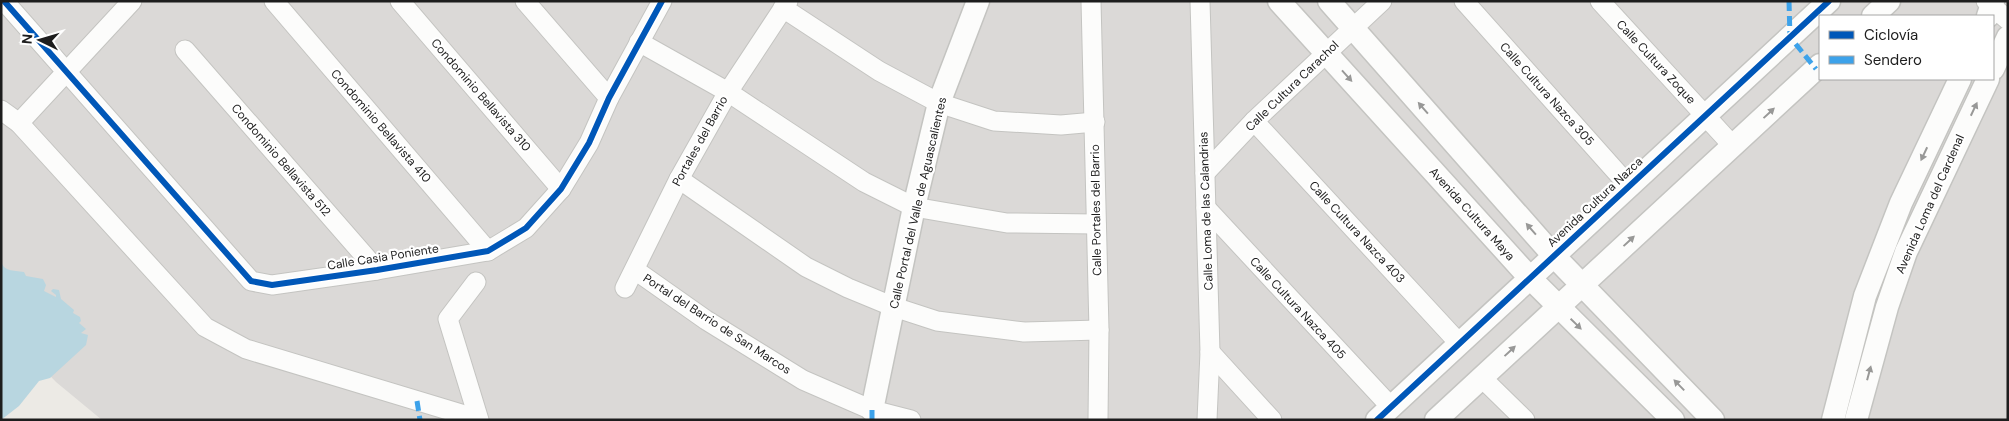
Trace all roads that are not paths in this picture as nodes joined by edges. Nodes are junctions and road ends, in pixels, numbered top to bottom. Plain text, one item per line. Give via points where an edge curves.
1 (4, 1) edge
2 (132, 1) edge
3 (274, 1) edge
4 (400, 1) edge
5 (525, 1) edge
6 (978, 1) edge
7 (1091, 1) edge
8 (1200, 1) edge
9 (1279, 1) edge
10 (1329, 1) edge
11 (1382, 1) edge
12 (1464, 1) edge
13 (1600, 1) edge
14 (1829, 1) edge
15 (1889, 1) edge
16 (656, 4) edge
17 (786, 5) edge
18 (1874, 15) edge
19 (1353, 29) junction
20 (2008, 37) edge
21 (639, 42) junction
22 (185, 50) dead end
23 (1326, 53) junction
24 (1819, 66) edge
25 (1994, 67) edge
26 (66, 72) junction
27 (1960, 80) edge
28 (1988, 80) edge
29 (728, 92) junction
30 (609, 98) junction
31 (939, 103) junction
32 (1, 110) edge
33 (1705, 116) junction
34 (1254, 121) junction
35 (1095, 122) junction
36 (19, 123) junction
37 (1733, 146) junction
38 (1205, 173) junction
39 (679, 178) junction
40 (1629, 186) junction
41 (561, 190) junction
42 (914, 208) junction
43 (1206, 208) junction
44 (1096, 224) junction
45 (1886, 242) junction
46 (488, 251) junction
47 (1906, 252) junction
48 (1554, 256) junction
49 (377, 270) junction
50 (635, 270) junction
51 (1530, 278) junction
52 (476, 282) dead end
53 (1581, 285) junction
54 (625, 288) dead end
55 (1865, 296) junction
56 (894, 307) junction
57 (1558, 307) junction
58 (1887, 307) junction
59 (1099, 330) junction
60 (1459, 344) junction
61 (1210, 352) junction
62 (1481, 377) junction
63 (872, 410) junction
64 (1384, 413) edge
65 (479, 419) edge
66 (911, 420) edge
67 (1098, 420) edge
68 (1207, 420) edge
69 (1272, 420) edge
70 (1436, 420) edge
71 (1524, 420) edge
72 (1673, 420) edge
73 (1713, 420) edge
74 (1833, 420) edge
75 (1856, 420) edge

1 - 26 street, Calle Casia Poniente
2 - 26 street
3 - 46 street, Condominio Bellavista 410
4 - 41 street, Condominio Bellavista 310
5 - 30 street
6 - 31 street, Calle Portal del Valle de Aguascalientes
7 - 35 street, Calle Portales del Barrio
8 - 38 street, Calle Loma de las Calandrias
9 - 23 street, Avenida Cultura Maya
10 - 19 street
11 - 19 street, Calle Cultura Carachol
12 - 40 street, Calle Cultura Nazca 305
13 - 33 street, Calle Cultura Zoque
14 - 33 street, Avenida Cultura Nazca
15 - 18 street
16 - 21 street, Calle Casia Poniente
17 - 29 street, Portales del Barrio
17 - 31 street via 880,71
19 - 23 street, Calle Cultura Carachol
48 -> 19 street
20 - 25 street
21 - 29 street
21 - 30 street, Calle Casia Poniente
22 - 49 street, Condominio Bellavista 512
23 - 34 street, Calle Cultura Carachol
23 -> 51 street, Avenida Cultura Maya
37 -> 24 street
26 - 36 street
26 - 49 street, Calle Casia Poniente via 251,281 272,285
27 -> 45 street, Avenida Loma del Cardenal
47 -> 28 street, Avenida Loma del Cardenal
29 - 39 street, Portales del Barrio
29 - 42 street via 864,182
30 - 41 street, Calle Casia Poniente via 589,143
31 - 35 street via 994,121 1061,125
31 - 42 street, Calle Portal del Valle de Aguascalientes
32 - 36 street
33 - 37 street, Calle Cultura Zoque
33 - 40 street, Avenida Cultura Nazca
34 - 38 street, Calle Cultura Carachol
34 - 60 street, Calle Cultura Nazca 403
35 - 44 street, Calle Portales del Barrio
36 - 65 street via 205,327 246,349
53 -> 37 street
38 - 43 street, Calle Loma de las Calandrias
39 - 50 street, Portales del Barrio
39 - 56 street via 806,267
40 - 48 street, Avenida Cultura Nazca
41 - 46 street, Calle Casia Poniente via 526,228
42 - 44 street via 1007,223
42 - 56 street, Calle Portal del Valle de Aguascalientes
43 - 61 street, Calle Loma de las Calandrias
43 - 64 street, Calle Cultura Nazca 405
44 - 59 street, Calle Portales del Barrio
45 - 47 street
45 - 55 street, Avenida Loma del Cardenal
46 - 49 street, Calle Casia Poniente
47 - 58 street, Avenida Loma del Cardenal
48 - 51 street, Avenida Cultura Nazca
48 - 53 street
50 - 54 street, Portales del Barrio
50 - 63 street, Portal del Barrio de San Marcos via 706,320 803,380
51 - 57 street, Avenida Cultura Maya
51 - 60 street, Avenida Cultura Nazca
52 - 65 street via 448,318
53 - 57 street
73 -> 53 street
55 - 58 street
55 - 74 street, Avenida Loma del Cardenal
56 - 59 street via 937,321 1024,332
56 - 63 street, Calle Portal del Valle de Aguascalientes
62 -> 57 street
57 -> 72 street, Avenida Cultura Maya
75 -> 58 street, Avenida Loma del Cardenal
59 - 67 street, Calle Portales del Barrio
60 - 64 street, Avenida Cultura Nazca
61 - 68 street, Calle Loma de las Calandrias
61 - 69 street
62 - 70 street
62 - 71 street
63 - 66 street, Portal del Barrio de San Marcos

